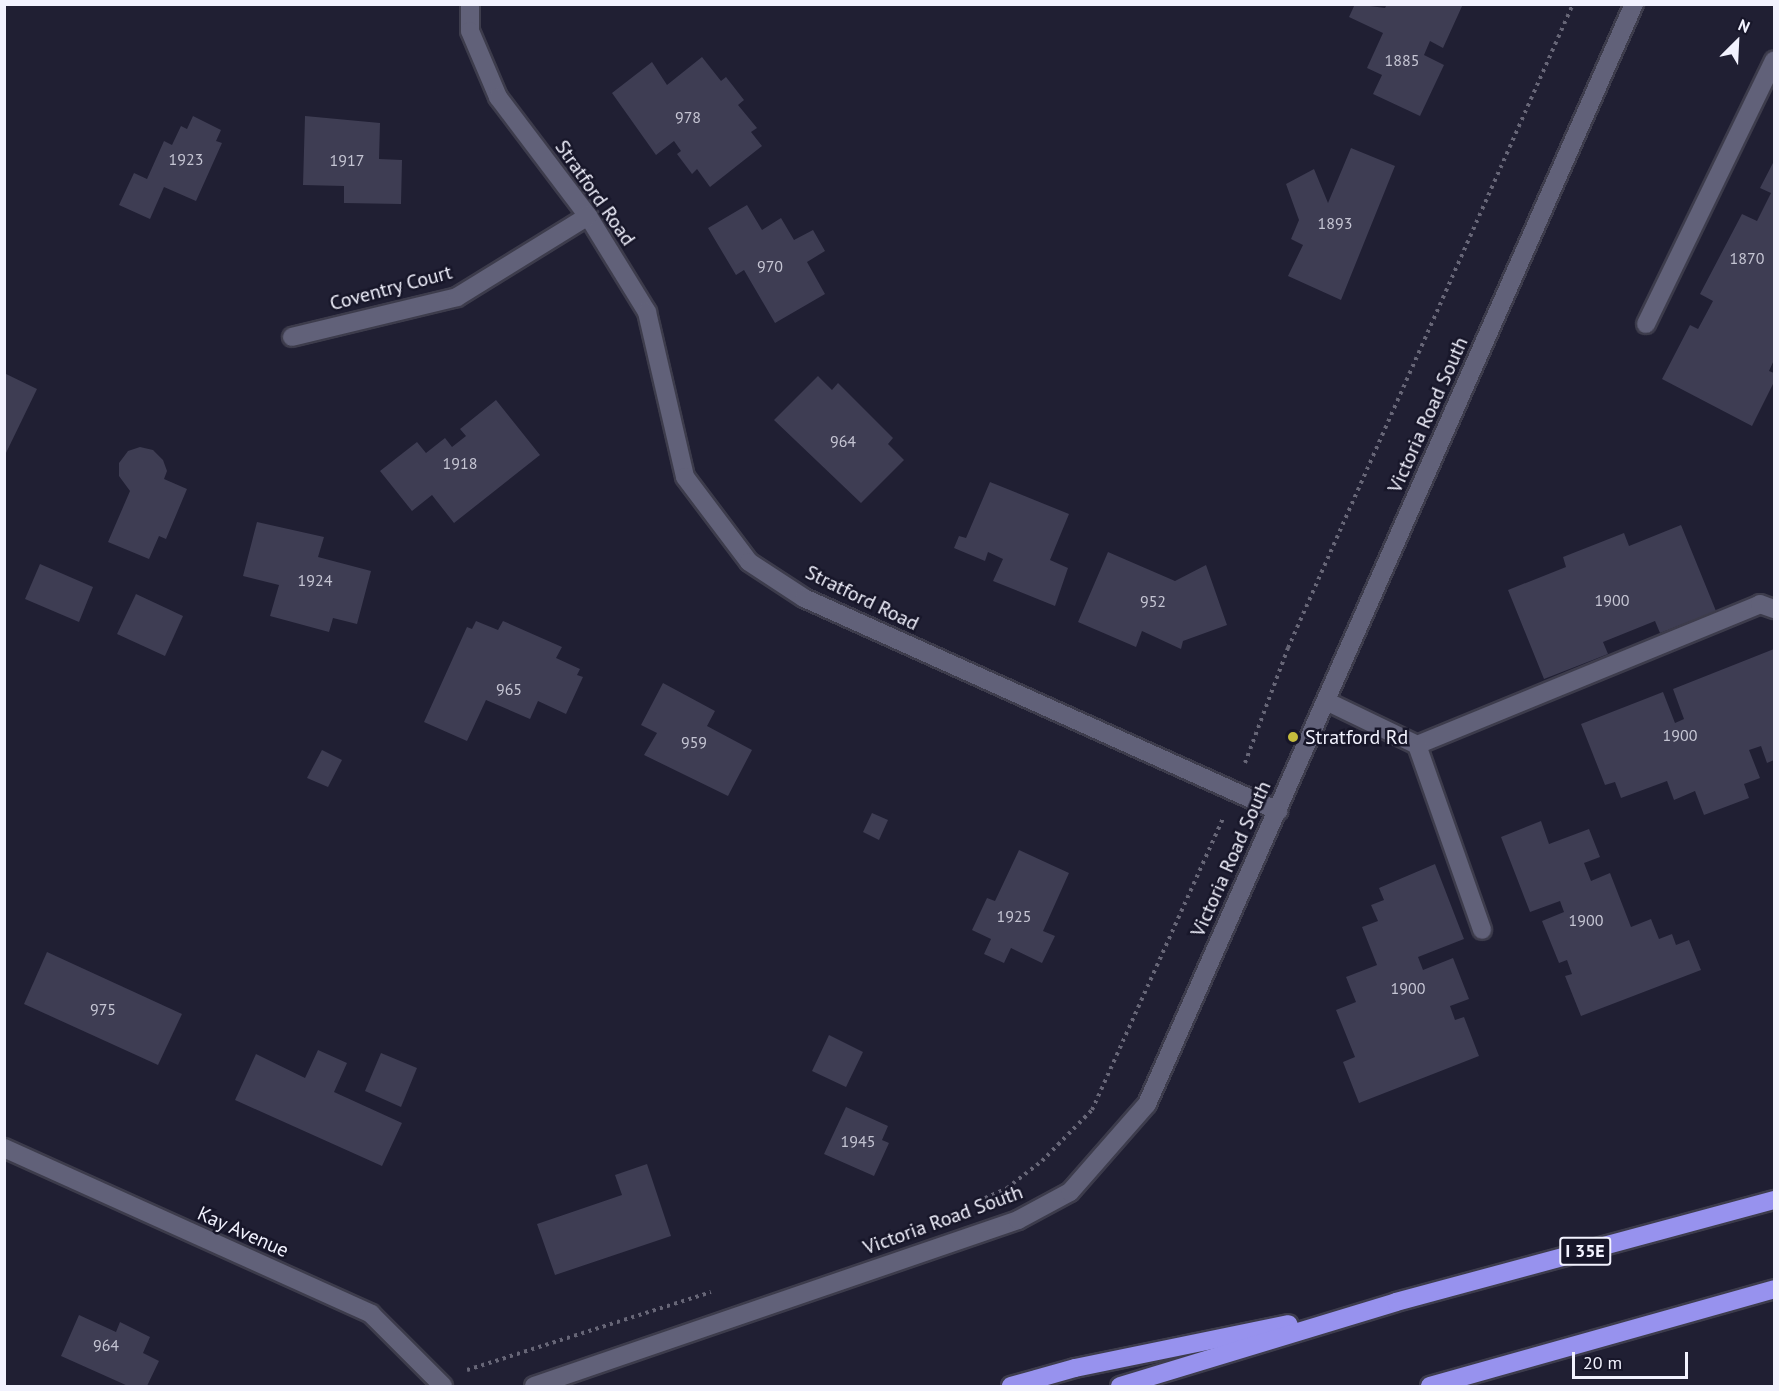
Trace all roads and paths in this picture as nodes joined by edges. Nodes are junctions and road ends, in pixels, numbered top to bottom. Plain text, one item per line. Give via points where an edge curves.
1 (470, 4) edge
2 (1573, 4) edge
3 (1634, 4) edge
4 (1774, 60) edge
5 (588, 216) junction
6 (1646, 324) dead end
7 (292, 337) dead end
8 (1774, 609) edge
9 (1326, 701) junction
10 (1417, 745) junction
11 (1234, 792) junction
12 (1278, 812) junction
13 (1482, 930) dead end
14 (4, 1148) edge
15 (1774, 1200) edge
16 (975, 1202) dead end
17 (1774, 1289) edge
18 (715, 1290) dead end
19 (1396, 1302) junction
20 (440, 1383) edge
21 (534, 1386) edge
22 (1011, 1386) edge
23 (1120, 1386) edge
24 (1430, 1386) edge

1 - 5 street, Stratford Road via 470,32 498,97
2 - 11 path via 1288,648
3 - 9 street, Victoria Road South
4 - 6 street
5 - 7 street, Coventry Court via 457,297
5 - 11 street, Stratford Road via 647,312 685,477 749,562 804,598
8 - 10 street via 1760,604
9 - 10 street
9 - 12 street, Victoria Road South
10 - 13 street
11 - 12 street, Stratford Road
11 - 16 path via 1092,1110 1042,1161 1007,1188
12 - 21 street, Victoria Road South via 1147,1104 1070,1192 1018,1220
14 - 20 street, Kay Avenue via 371,1314
15 - 19 highway, I 35E
17 - 24 highway
18 - 20 path
19 - 22 highway via 1075,1368
19 - 23 highway, I 35E

